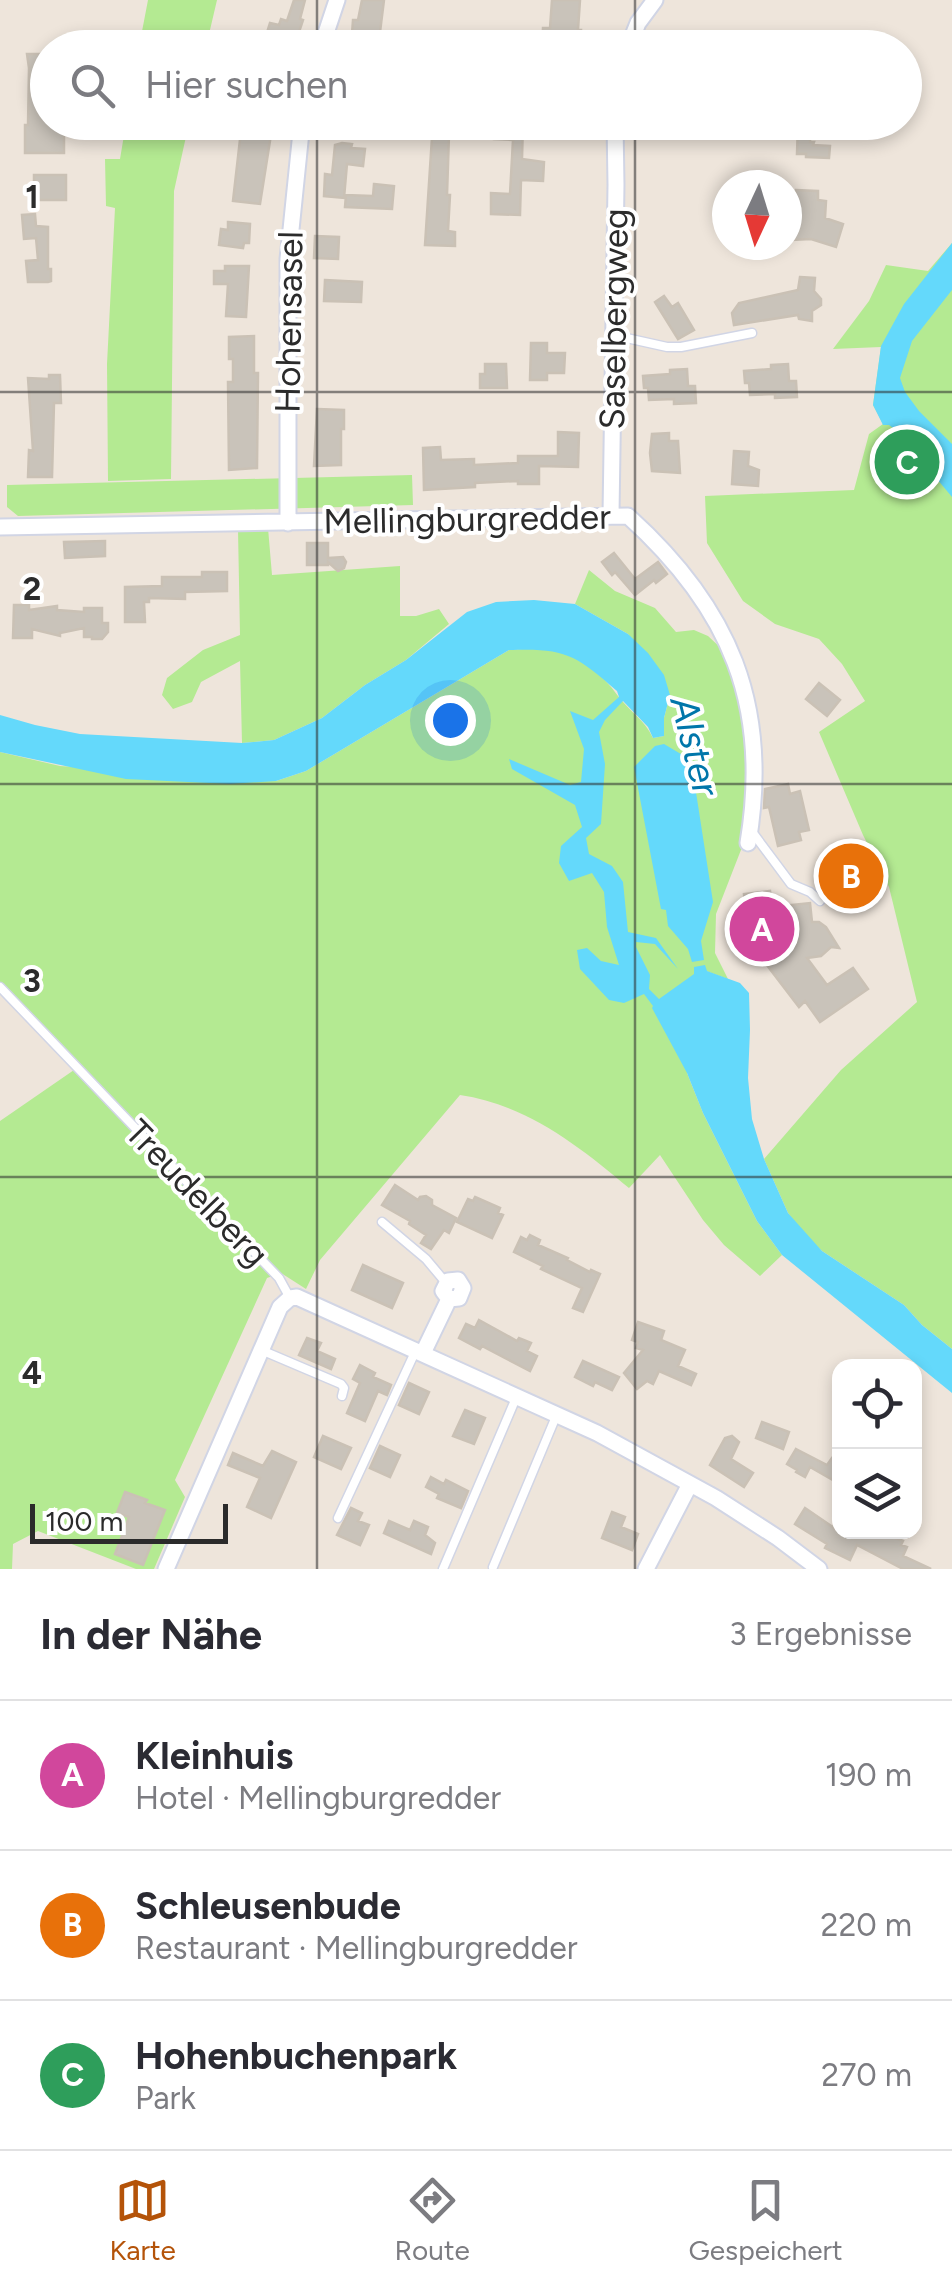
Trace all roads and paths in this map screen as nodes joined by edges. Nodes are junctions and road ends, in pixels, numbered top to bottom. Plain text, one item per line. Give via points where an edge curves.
1 (337, 0) edge
2 (655, 0) edge
3 (328, 30) edge
4 (635, 30) edge
5 (300, 140) edge
6 (615, 140) edge
7 (752, 333) dead end
8 (614, 335) junction
9 (611, 515) junction
10 (288, 523) junction
11 (0, 527) edge
12 (749, 836) joint
13 (820, 901) dead end
14 (0, 987) edge
15 (382, 1222) dead end
16 (448, 1291) joint
17 (290, 1298) junction
18 (261, 1350) junction
19 (420, 1352) junction
20 (342, 1396) dead end
21 (517, 1396) junction
22 (557, 1414) junction
23 (690, 1484) junction
24 (338, 1518) dead end
25 (493, 1567) edge
26 (166, 1569) edge
27 (444, 1569) edge
28 (646, 1569) edge
29 (820, 1569) edge

1 - 3 street
2 - 4 street
5 - 10 street, Hohensasel via 288,259
6 - 8 street, Saselbergweg
7 - 8 lane via 682,347
8 - 9 street, Saselbergweg
9 - 10 street, Mellingburgredder
9 - 12 street, Mellingburgredder via 628,516 662,549 729,644 755,755
10 - 11 street, Mellingburgredder
12 - 13 lane via 790,882
14 - 17 lane, Treudelberg via 279,1278
15 - 16 lane via 426,1260
16 - 19 street
17 - 18 street
17 - 19 street, Treudelberg
18 - 20 lane via 342,1384
18 - 26 street
19 - 21 street, Treudelberg
19 - 24 lane
21 - 22 street, Treudelberg
21 - 27 lane
22 - 23 street, Treudelberg
22 - 25 lane
23 - 28 street
23 - 29 street, Treudelberg

